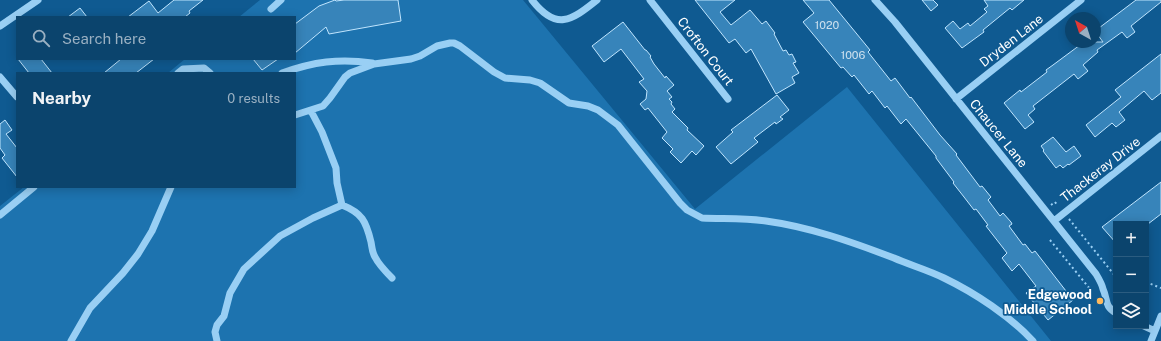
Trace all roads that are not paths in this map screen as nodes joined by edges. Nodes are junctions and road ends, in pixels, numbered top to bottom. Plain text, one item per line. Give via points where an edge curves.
1 (38, 0) edge
2 (281, 0) edge
3 (532, 0) edge
4 (597, 0) edge
5 (650, 0) edge
6 (875, 0) edge
7 (1080, 0) edge
8 (271, 9) dead end
9 (0, 26) edge
10 (374, 64) junction
11 (179, 72) edge
12 (209, 72) edge
13 (285, 72) edge
14 (0, 77) edge
15 (16, 96) edge
16 (728, 99) dead end
17 (956, 99) junction
18 (311, 111) junction
19 (296, 115) edge
20 (1161, 136) edge
21 (33, 188) edge
22 (171, 188) edge
23 (342, 205) junction
24 (0, 215) edge
25 (1054, 221) junction
26 (392, 278) dead end
27 (1113, 312) edge
28 (1161, 316) edge
29 (1149, 328) edge
30 (1155, 330) junction
31 (72, 341) edge
32 (217, 341) edge
33 (1033, 341) edge
34 (1150, 341) edge

1 - 9 street
2 - 8 street
3 - 4 street via 548,17 562,20 580,14
5 - 16 street, Crofton Court
6 - 17 street, Chaucer Lane
7 - 17 street, Dryden Lane
10 - 13 street via 318,62
10 - 18 street via 344,77 323,106
10 - 33 street via 411,59 444,43 454,43 505,78 540,83 569,103 588,106 613,120 672,194 693,214 702,218 765,221 801,228 874,251 944,278 964,289 1006,317
11 - 12 street via 183,69 204,68
14 - 15 street
17 - 25 street, Chaucer Lane
18 - 19 street
18 - 23 street via 336,168
20 - 25 street, Thackeray Drive
21 - 24 street
22 - 31 street via 152,231 138,254 90,308
23 - 26 street via 360,215 366,226 374,255
23 - 32 street via 280,236 244,269 230,293 224,316 217,325
25 - 27 street, Chaucer Lane via 1096,274 1104,290 1106,304
28 - 30 street
29 - 30 street
30 - 34 street

